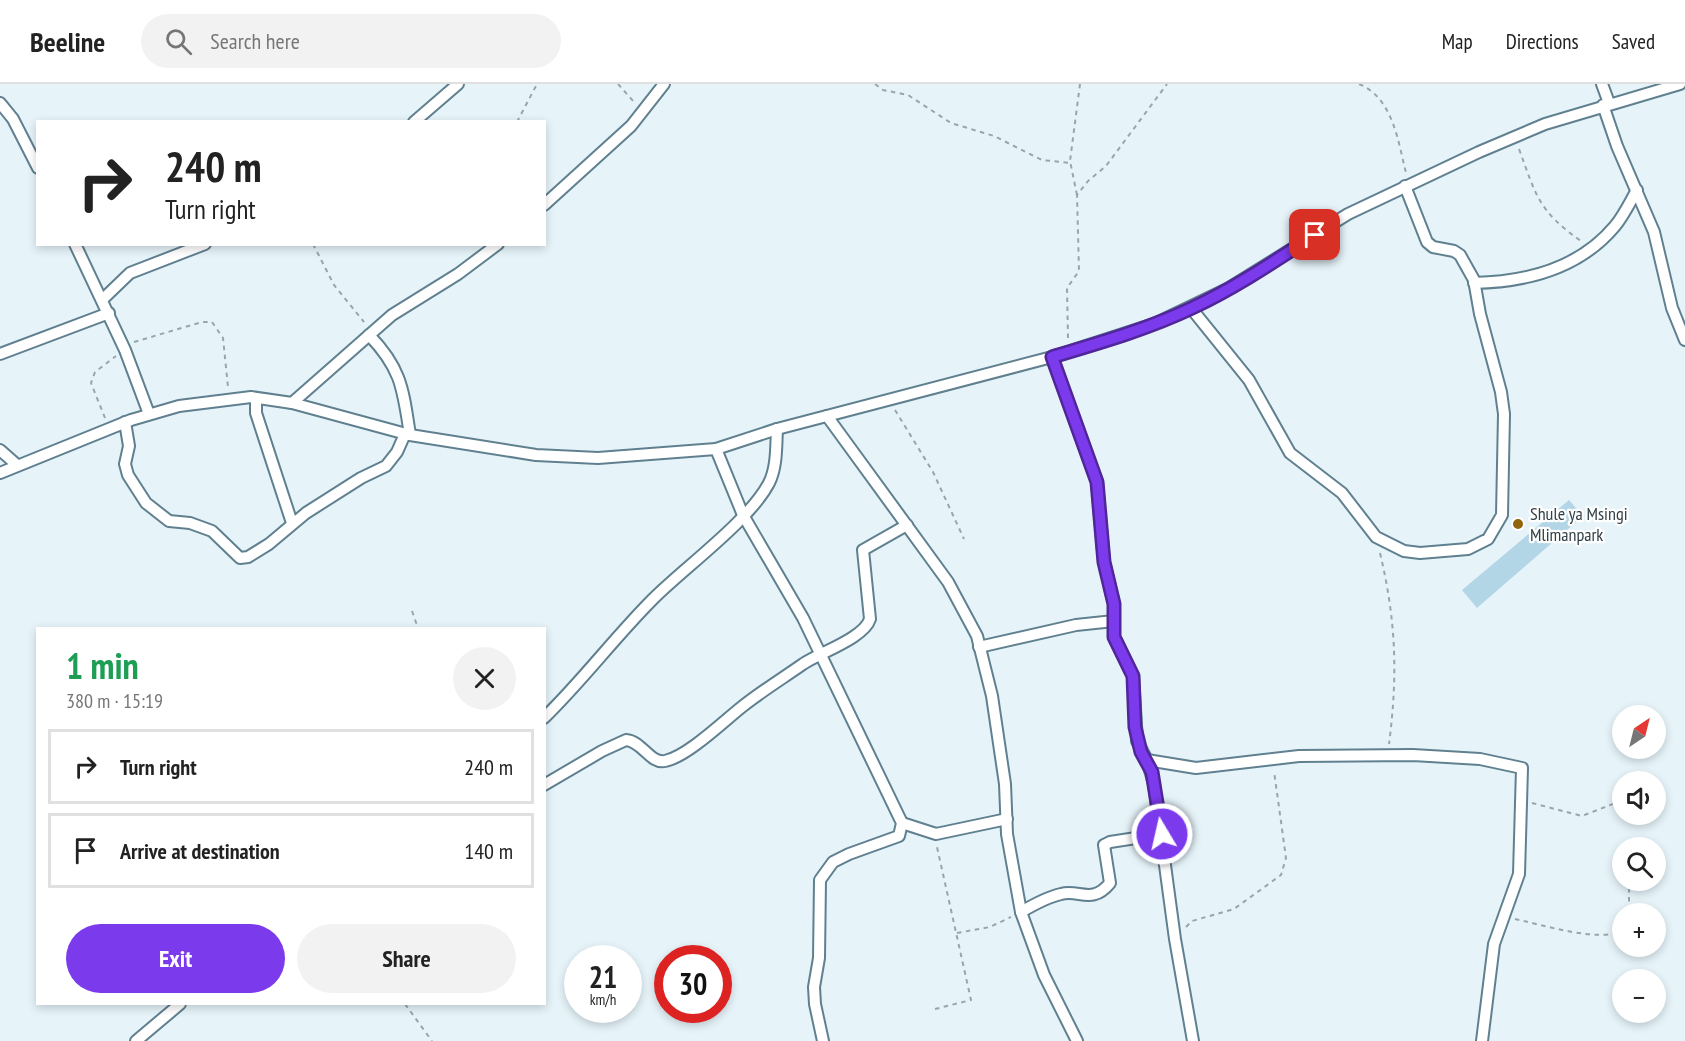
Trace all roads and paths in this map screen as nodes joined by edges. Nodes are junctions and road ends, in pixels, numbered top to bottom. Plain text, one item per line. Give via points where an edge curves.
1 (458, 84) edge
2 (537, 84) edge
3 (618, 84) edge
4 (664, 84) edge
5 (875, 84) edge
6 (1080, 84) edge
7 (1167, 84) edge
8 (1359, 84) edge
9 (1602, 84) edge
10 (1680, 84) edge
11 (0, 103) edge
12 (1606, 104) junction
13 (644, 112) junction
14 (416, 120) edge
15 (518, 120) edge
16 (1514, 137) junction
17 (1070, 163) junction
18 (36, 164) edge
19 (1407, 185) junction
20 (1637, 190) junction
21 (1077, 195) junction
22 (546, 203) edge
23 (76, 246) edge
24 (200, 246) edge
25 (314, 246) edge
26 (495, 246) edge
27 (1590, 248) junction
28 (1474, 283) junction
29 (103, 299) junction
30 (1191, 308) junction
31 (109, 313) junction
32 (370, 334) junction
33 (1685, 340) edge
34 (124, 347) junction
35 (1068, 352) junction
36 (0, 354) edge
37 (1052, 357) junction
38 (256, 398) junction
39 (229, 399) junction
40 (888, 400) junction
41 (292, 403) junction
42 (149, 414) junction
43 (827, 416) junction
44 (125, 422) junction
45 (110, 429) junction
46 (777, 429) junction
47 (408, 434) junction
48 (716, 449) junction
49 (0, 450) edge
50 (17, 465) junction
51 (0, 473) edge
52 (743, 515) junction
53 (292, 523) junction
54 (907, 525) junction
55 (1376, 537) junction
56 (964, 539) dead end
57 (412, 611) dead end
58 (1114, 621) junction
59 (418, 627) edge
60 (979, 647) junction
61 (819, 653) junction
62 (546, 716) edge
63 (1388, 755) junction
64 (1273, 759) junction
65 (1147, 760) junction
66 (546, 784) edge
67 (1521, 800) junction
68 (1612, 804) edge
69 (1007, 819) junction
70 (902, 824) junction
71 (936, 834) junction
72 (1162, 834) junction
73 (1021, 912) junction
74 (1503, 917) junction
75 (957, 933) junction
76 (1612, 935) edge
77 (1174, 939) junction
78 (179, 1005) edge
79 (406, 1005) edge
80 (936, 1010) dead end
81 (136, 1041) edge
82 (432, 1041) edge
83 (824, 1041) edge
84 (1077, 1041) edge
85 (1193, 1041) edge
86 (1482, 1041) edge

1 - 14 street
2 - 15 path
3 - 13 path
4 - 13 street
5 - 17 path via 883,90 908,95 951,123 994,136 1032,156
6 - 17 path
7 - 21 path via 1107,166
8 - 19 path via 1384,103 1393,123
9 - 12 street
10 - 12 street
11 - 18 street via 13,118
12 - 16 street
12 - 20 street via 1617,146
13 - 22 street
16 - 19 street
16 - 27 path via 1539,203 1559,225
17 - 21 path
19 - 28 street via 1427,242 1461,255
19 - 30 street via 1348,214
20 - 27 street via 1614,228
20 - 33 street via 1654,232 1672,308
21 - 35 path via 1079,271 1066,288
23 - 29 street
24 - 29 street via 130,273
25 - 32 path via 334,285
26 - 32 street
27 - 28 street via 1560,266 1524,279
28 - 55 street via 1501,392 1502,515 1488,539 1468,549 1404,551
29 - 31 street
30 - 35 street
30 - 55 street via 1249,380 1290,453 1342,493
31 - 34 street
31 - 36 street
32 - 41 street
32 - 47 street via 396,371 404,396
34 - 39 path via 212,321 223,338
34 - 42 street
34 - 45 path via 95,372 91,383
35 - 37 street
37 - 40 street
37 - 58 street via 1097,482
38 - 39 street
38 - 41 street
38 - 53 street via 256,413
39 - 42 street
40 - 43 street
40 - 56 path via 933,472
41 - 47 street
42 - 44 street
43 - 46 street
43 - 54 street
44 - 45 street
44 - 53 street via 129,446 124,464 128,475 146,503 169,521 213,531 240,558 269,544
45 - 50 street
46 - 48 street
46 - 52 street via 774,472
47 - 48 street via 566,458
47 - 53 street via 386,466
48 - 52 street
49 - 50 street
50 - 51 street
52 - 61 street
52 - 62 street via 619,633 574,689
54 - 60 street via 960,601
54 - 61 street via 863,550 868,627
55 - 63 path via 1395,641
57 - 59 path
58 - 60 street
58 - 65 street via 1117,647 1133,676 1135,727
60 - 69 street via 992,696
61 - 66 street via 744,705 709,735 670,759 656,760 638,744 626,740
61 - 70 street
63 - 64 street
63 - 67 street via 1480,759 1520,766
64 - 65 street via 1196,768
64 - 77 path via 1286,858 1281,875 1234,909 1192,921
65 - 72 street
67 - 68 path via 1582,816
67 - 74 street via 1519,874
69 - 71 street
69 - 73 street
70 - 71 street
70 - 83 street via 899,836 841,858 827,868 820,880 819,958 814,987
71 - 75 path
72 - 73 street via 1104,845 1110,882 1103,889 1085,896 1062,893
72 - 77 street
73 - 75 path via 990,927
73 - 84 street via 1044,975
74 - 76 path
74 - 86 street via 1489,965
75 - 80 path via 971,1000
77 - 85 street
78 - 81 street
79 - 82 path

